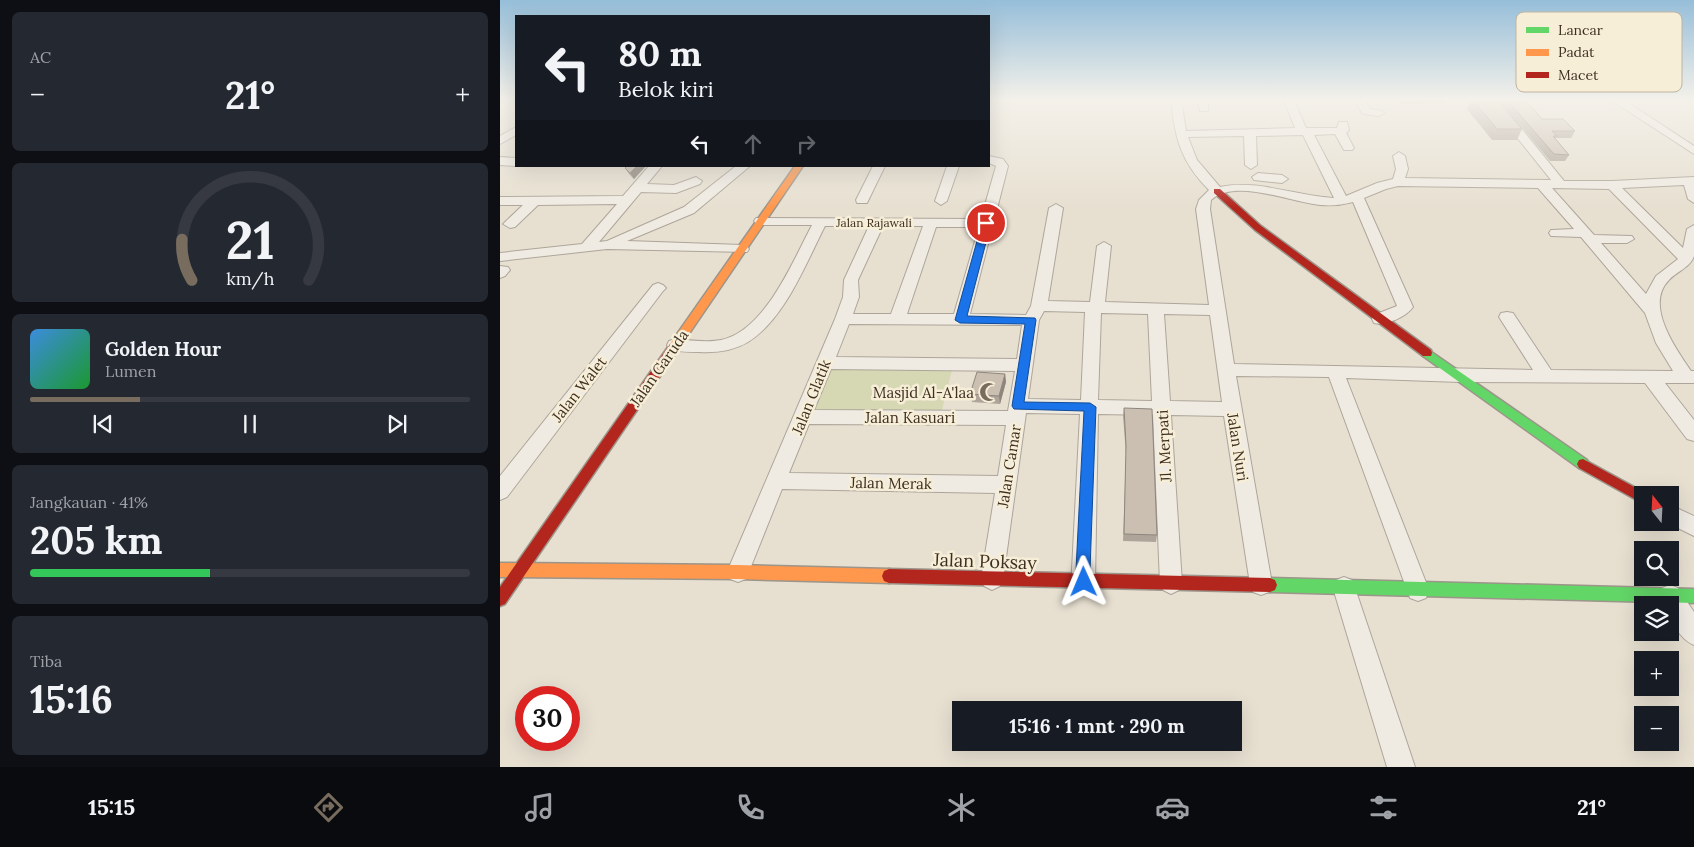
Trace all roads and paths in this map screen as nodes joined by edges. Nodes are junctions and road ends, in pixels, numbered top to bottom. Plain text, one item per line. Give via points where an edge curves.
1 (1181, 136) edge
2 (1250, 136) edge
3 (1307, 136) edge
4 (1344, 136) edge
5 (1521, 136) edge
6 (1671, 136) edge
7 (1348, 148) dead end
8 (1694, 151) edge
9 (1399, 156) dead end
10 (990, 160) edge
11 (500, 161) edge
12 (515, 162) edge
13 (1251, 165) dead end
14 (655, 167) edge
15 (743, 167) edge
16 (797, 167) edge
17 (878, 167) edge
18 (953, 167) edge
19 (1270, 178) dead end
20 (696, 181) dead end
21 (1398, 182) junction
22 (1692, 182) edge
23 (1542, 184) junction
24 (1560, 184) junction
25 (1612, 185) junction
26 (638, 188) junction
27 (1217, 191) junction
28 (1268, 192) junction
29 (1357, 196) junction
30 (1694, 199) edge
31 (536, 200) junction
32 (627, 200) junction
33 (862, 200) dead end
34 (941, 201) dead end
35 (1342, 202) junction
36 (503, 204) edge
37 (1056, 208) dead end
38 (761, 221) junction
39 (821, 221) junction
40 (878, 222) junction
41 (931, 222) junction
42 (986, 223) junction
43 (510, 224) dead end
44 (1694, 229) edge
45 (1556, 233) dead end
46 (1588, 236) junction
47 (1627, 239) dead end
48 (607, 245) junction
49 (1104, 246) dead end
50 (587, 247) junction
51 (742, 249) junction
52 (1685, 258) junction
53 (501, 267) edge
54 (658, 288) dead end
55 (1095, 309) junction
56 (1156, 309) junction
57 (1217, 310) junction
58 (1653, 312) junction
59 (1035, 313) junction
60 (1507, 317) dead end
61 (843, 318) junction
62 (1380, 318) junction
63 (897, 319) junction
64 (960, 320) junction
65 (675, 345) junction
66 (825, 363) junction
67 (1024, 365) junction
68 (1226, 370) junction
69 (1335, 371) junction
70 (1460, 376) junction
71 (1546, 376) junction
72 (1650, 377) junction
73 (1690, 377) edge
74 (1090, 407) junction
75 (1162, 409) junction
76 (1232, 409) junction
77 (1017, 412) junction
78 (803, 417) junction
79 (1694, 434) edge
80 (776, 481) junction
81 (1006, 485) junction
82 (500, 491) edge
83 (1634, 494) edge
84 (1679, 519) edge
85 (1694, 528) edge
86 (500, 570) edge
87 (519, 570) junction
88 (738, 572) junction
89 (992, 579) junction
90 (1084, 582) junction
91 (1171, 583) junction
92 (1261, 584) junction
93 (1344, 588) junction
94 (1418, 590) junction
95 (1670, 596) edge
96 (1679, 596) edge
97 (1694, 596) edge
98 (500, 599) edge
99 (1679, 610) edge
100 (1694, 633) edge
101 (1401, 767) edge

1 - 27 street via 1192,162
2 - 13 street
3 - 35 street
4 - 7 street
5 - 24 street
6 - 8 street
9 - 21 street via 1402,169
10 - 42 street via 1002,166
11 - 12 street
14 - 26 street
15 - 48 street via 689,210
16 - 38 street, Jalan Garuda
17 - 33 street
18 - 34 street
19 - 28 street
20 - 26 street via 676,188
21 - 23 street
21 - 29 street via 1383,184
22 - 25 street
22 - 30 street
23 - 24 street
23 - 46 street
24 - 25 street
25 - 52 street
26 - 32 street
27 - 28 street via 1239,187
27 - 57 street, Jalan Nuri via 1203,203
27 - 62 street via 1258,228
28 - 35 street
29 - 35 street
29 - 62 street via 1405,307
31 - 32 street
31 - 36 street
31 - 43 street
32 - 50 street
37 - 59 street, Jalan Camar
38 - 39 street, Jalan Rajawali
38 - 51 street, Jalan Garuda
39 - 40 street, Jalan Rajawali
39 - 65 street via 773,308 757,328 727,345
40 - 41 street, Jalan Rajawali
40 - 61 street, Jalan Glatik via 851,280 850,297
41 - 42 street, Jalan Rajawali
41 - 63 street
42 - 64 street
44 - 52 street
45 - 46 street
46 - 47 street
46 - 58 street
48 - 50 street
48 - 51 street
49 - 55 street
50 - 53 street
51 - 65 street, Jalan Garuda
52 - 58 street via 1657,285
54 - 82 street, Jalan Walet
55 - 56 street
55 - 59 street
55 - 74 street
56 - 57 street
56 - 75 street, Jl. Merpati
57 - 68 street, Jalan Nuri
58 - 73 street via 1659,333
59 - 64 street
59 - 67 street, Jalan Camar
60 - 71 street
61 - 63 street
61 - 66 street, Jalan Glatik
62 - 70 street
63 - 64 street
65 - 87 street, Jalan Garuda
66 - 67 street
66 - 78 street, Jalan Glatik
67 - 77 street, Jalan Camar
68 - 69 street
68 - 76 street, Jalan Nuri
69 - 70 street
69 - 94 street
70 - 71 street
70 - 83 street via 1596,473
71 - 72 street
72 - 73 street
72 - 79 street
74 - 75 street, Jalan Kasuari
74 - 77 street, Jalan Kasuari
74 - 90 street
75 - 76 street, Jalan Kasuari
75 - 91 street, Jl. Merpati
76 - 92 street, Jalan Nuri
77 - 78 street, Jalan Kasuari
77 - 81 street, Jalan Camar
78 - 80 street, Jalan Glatik
80 - 81 street, Jalan Merak
80 - 88 street, Jalan Glatik
81 - 89 street, Jalan Camar
84 - 85 street
86 - 87 street, Jalan Poksay
87 - 88 street, Jalan Poksay
87 - 98 street, Jalan Garuda
88 - 89 street, Jalan Poksay
89 - 90 street, Jalan Poksay
90 - 91 street, Jalan Poksay
91 - 92 street, Jalan Poksay
92 - 93 street, Jalan Poksay
93 - 94 street, Jalan Poksay
93 - 101 street
94 - 95 street, Jalan Poksay
96 - 97 street, Jalan Poksay
99 - 100 street

